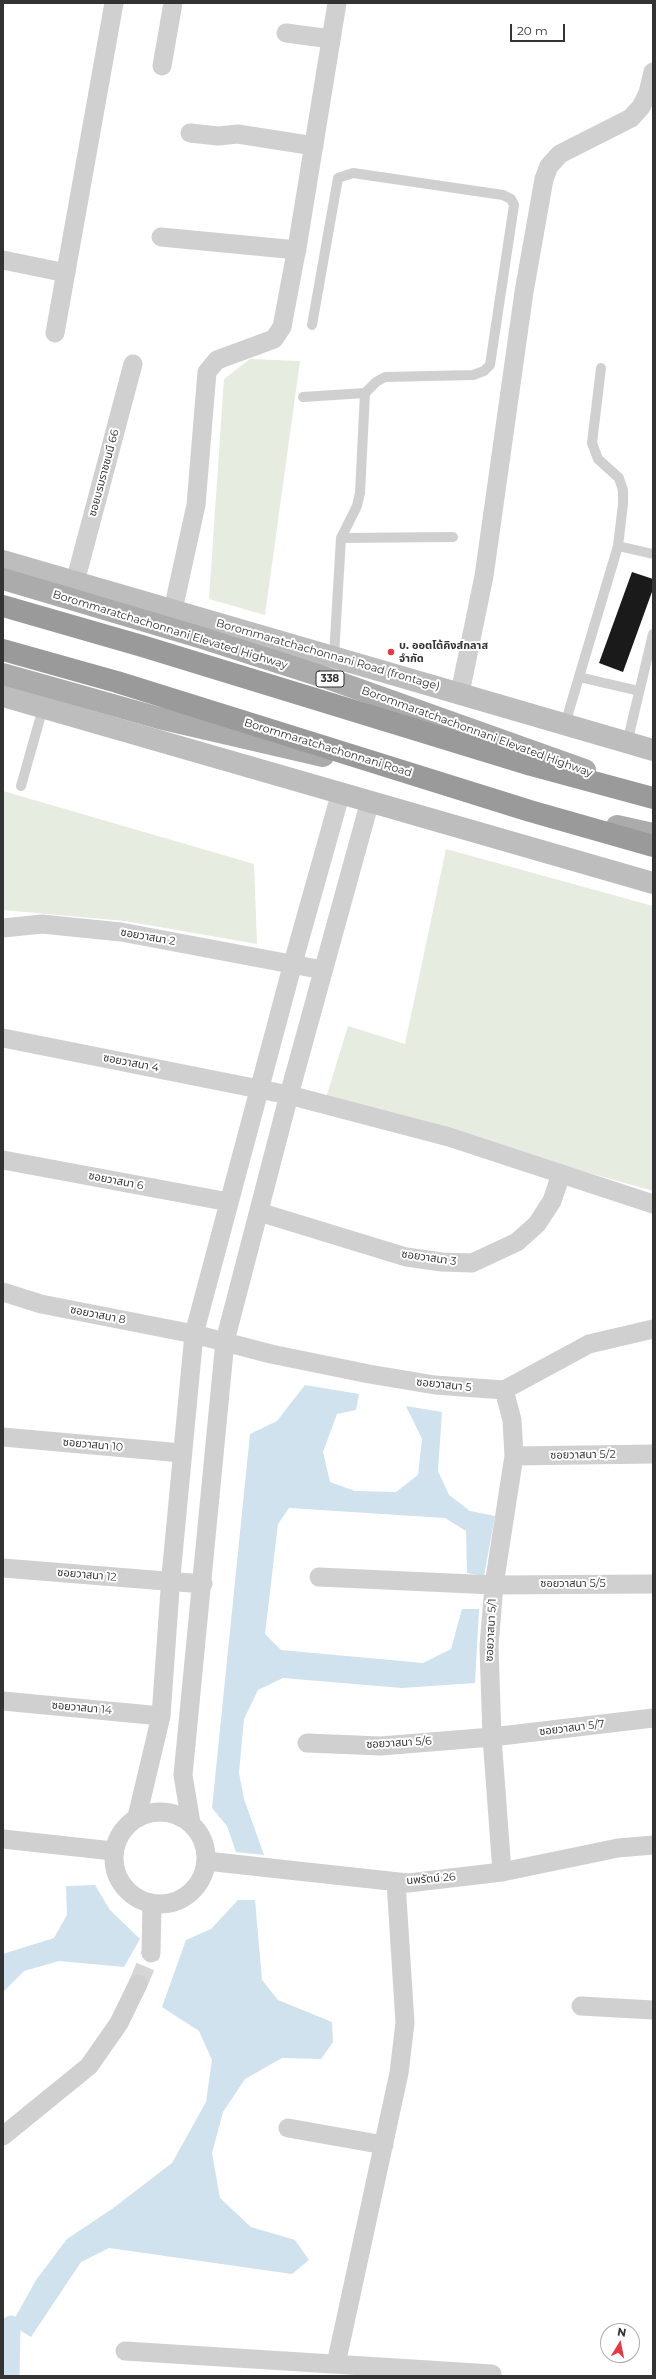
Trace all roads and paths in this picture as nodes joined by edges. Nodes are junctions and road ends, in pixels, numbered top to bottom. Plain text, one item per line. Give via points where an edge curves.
1 (114, 3) edge
2 (173, 3) edge
3 (337, 3) edge
4 (286, 33) dead end
5 (331, 39) junction
6 (162, 66) dead end
7 (653, 72) edge
8 (190, 133) dead end
9 (314, 146) junction
10 (161, 237) dead end
11 (297, 250) junction
12 (3, 260) edge
13 (66, 273) junction
14 (312, 325) dead end
15 (55, 333) dead end
16 (133, 364) dead end
17 (601, 368) dead end
18 (365, 393) junction
19 (303, 397) dead end
20 (453, 537) dead end
21 (341, 538) junction
22 (618, 546) junction
23 (653, 554) edge
24 (3, 561) edge
25 (3, 579) edge
26 (75, 582) junction
27 (3, 606) edge
28 (173, 610) junction
29 (653, 634) edge
30 (3, 650) edge
31 (334, 656) junction
32 (3, 674) edge
33 (579, 677) junction
34 (639, 691) junction
35 (460, 693) junction
36 (3, 696) edge
37 (43, 708) junction
38 (565, 724) junction
39 (627, 743) junction
40 (653, 750) edge
41 (21, 786) dead end
42 (341, 792) junction
43 (653, 793) edge
44 (653, 798) edge
45 (370, 801) junction
46 (653, 834) edge
47 (653, 846) edge
48 (653, 883) edge
49 (3, 928) edge
50 (293, 963) junction
51 (323, 970) junction
52 (3, 1038) edge
53 (260, 1089) junction
54 (289, 1095) junction
55 (3, 1160) edge
56 (561, 1174) junction
57 (229, 1202) junction
58 (653, 1204) edge
59 (259, 1212) junction
60 (3, 1292) edge
61 (653, 1329) edge
62 (194, 1334) junction
63 (226, 1341) junction
64 (504, 1390) junction
65 (3, 1437) edge
66 (182, 1453) junction
67 (653, 1454) edge
68 (514, 1456) junction
69 (3, 1568) edge
70 (319, 1577) dead end
71 (170, 1581) junction
72 (203, 1584) junction
73 (653, 1584) edge
74 (494, 1585) junction
75 (3, 1701) edge
76 (161, 1716) junction
77 (653, 1718) edge
78 (492, 1737) junction
79 (307, 1743) dead end
80 (137, 1817) junction
81 (191, 1823) junction
82 (3, 1838) edge
83 (653, 1845) edge
84 (113, 1851) junction
85 (206, 1861) junction
86 (502, 1872) junction
87 (396, 1882) junction
88 (152, 1903) junction
89 (151, 1953) tunnel mouth
90 (138, 1984) tunnel mouth
91 (580, 2006) dead end
92 (653, 2010) edge
93 (288, 2128) dead end
94 (3, 2136) edge
95 (384, 2145) junction
96 (125, 2351) dead end
97 (336, 2364) junction
98 (492, 2374) dead end

1 - 13 street
2 - 6 street
3 - 5 street
4 - 5 street
5 - 9 street
7 - 35 street via 648,93 641,107 631,118 560,154 544,179 524,292 484,576
8 - 9 street via 218,136 238,134
9 - 11 street
10 - 11 street
11 - 28 street via 282,327 274,339 217,360 207,372 196,505
12 - 13 street
13 - 15 street
14 - 18 lane via 338,178 352,173 503,195 511,199 514,206 490,365 474,375 385,377
16 - 26 street, ซอยบรมราชชนนี 66
17 - 22 lane via 592,442 598,459 619,478 623,490
18 - 19 lane
18 - 21 lane via 360,493 357,506
20 - 21 lane
21 - 31 lane
22 - 23 lane
22 - 33 lane
24 - 26 main road, Borommaratchachonnani Road (frontage) / 338
25 - 43 main road, Borommaratchachonnani Elevated Highway / 338 via 324,677
26 - 28 main road, Borommaratchachonnani Road (frontage) / 338
27 - 44 highway, 338 via 150,648 532,765
28 - 31 main road, Borommaratchachonnani Road (frontage) / 338
29 - 34 lane
30 - 47 highway, Borommaratchachonnani Road via 117,682 530,811
31 - 35 main road, Borommaratchachonnani Road (frontage) / 338
32 - 46 main road via 159,718
33 - 34 lane
33 - 38 lane
34 - 39 lane
35 - 38 main road, Borommaratchachonnani Road (frontage) / 338
36 - 37 main road
37 - 41 lane
37 - 42 main road
38 - 39 main road, Borommaratchachonnani Road (frontage) / 338
39 - 40 main road, Borommaratchachonnani Road (frontage) / 338
42 - 45 main road
42 - 50 street
45 - 48 main road
45 - 51 street
49 - 50 street, ซอยวาสนา 2 via 42,924 121,932
50 - 51 street, ซอยวาสนา 2
50 - 53 street
51 - 54 street
52 - 53 street, ซอยวาสนา 4
53 - 54 street, ซอยวาสนา 4
53 - 57 street
54 - 56 street, ซอยวาสนา 4 via 449,1137
54 - 59 street
55 - 57 street, ซอยวาสนา 6
56 - 58 street, ซอยวาสนา 4
56 - 59 street, ซอยวาสนา 3 via 552,1201 536,1224 518,1242 472,1263 406,1257
57 - 62 street
59 - 63 street
60 - 62 street, ซอยวาสนา 8 via 41,1304
61 - 64 street via 589,1344
62 - 63 street, ซอยวาสนา 8
62 - 66 street
63 - 64 street, ซอยวาสนา 5 via 271,1354 435,1386
63 - 72 street
64 - 68 street, ซอยวาสนา 5/1 via 512,1420
65 - 66 street, ซอยวาสนา 10
66 - 71 street
67 - 68 street, ซอยวาสนา 5/2
68 - 74 street, ซอยวาสนา 5/1
69 - 71 street, ซอยวาสนา 12
70 - 74 street, ซอยวาสนา 5/5
71 - 72 street, ซอยวาสนา 12
71 - 76 street
72 - 81 street via 183,1775
73 - 74 street, ซอยวาสนา 5/5
74 - 78 street, ซอยวาสนา 5/1 via 489,1646
75 - 76 street, ซอยวาสนา 14
76 - 80 street
77 - 78 street, ซอยวาสนา 5/7
78 - 79 street, ซอยวาสนา 5/6 via 381,1746
78 - 86 street, ซอยวาสนา 5/1
80 - 81 street via 151,1812 166,1812 179,1815
80 - 84 street via 122,1832
81 - 85 street via 200,1834 205,1847
82 - 84 street
83 - 86 street, นพรัตน์ 26 via 618,1848
84 - 88 street via 114,1867 119,1881 129,1893
85 - 87 street, นพรัตน์ 26
85 - 88 street via 200,1881 185,1897 172,1902
86 - 87 street, นพรัตน์ 26 via 408,1883
87 - 95 street via 405,2023 399,2073
88 - 89 street
90 - 94 street via 119,2023 89,2066
91 - 92 street
93 - 95 street
95 - 97 street
96 - 97 street
97 - 98 street

